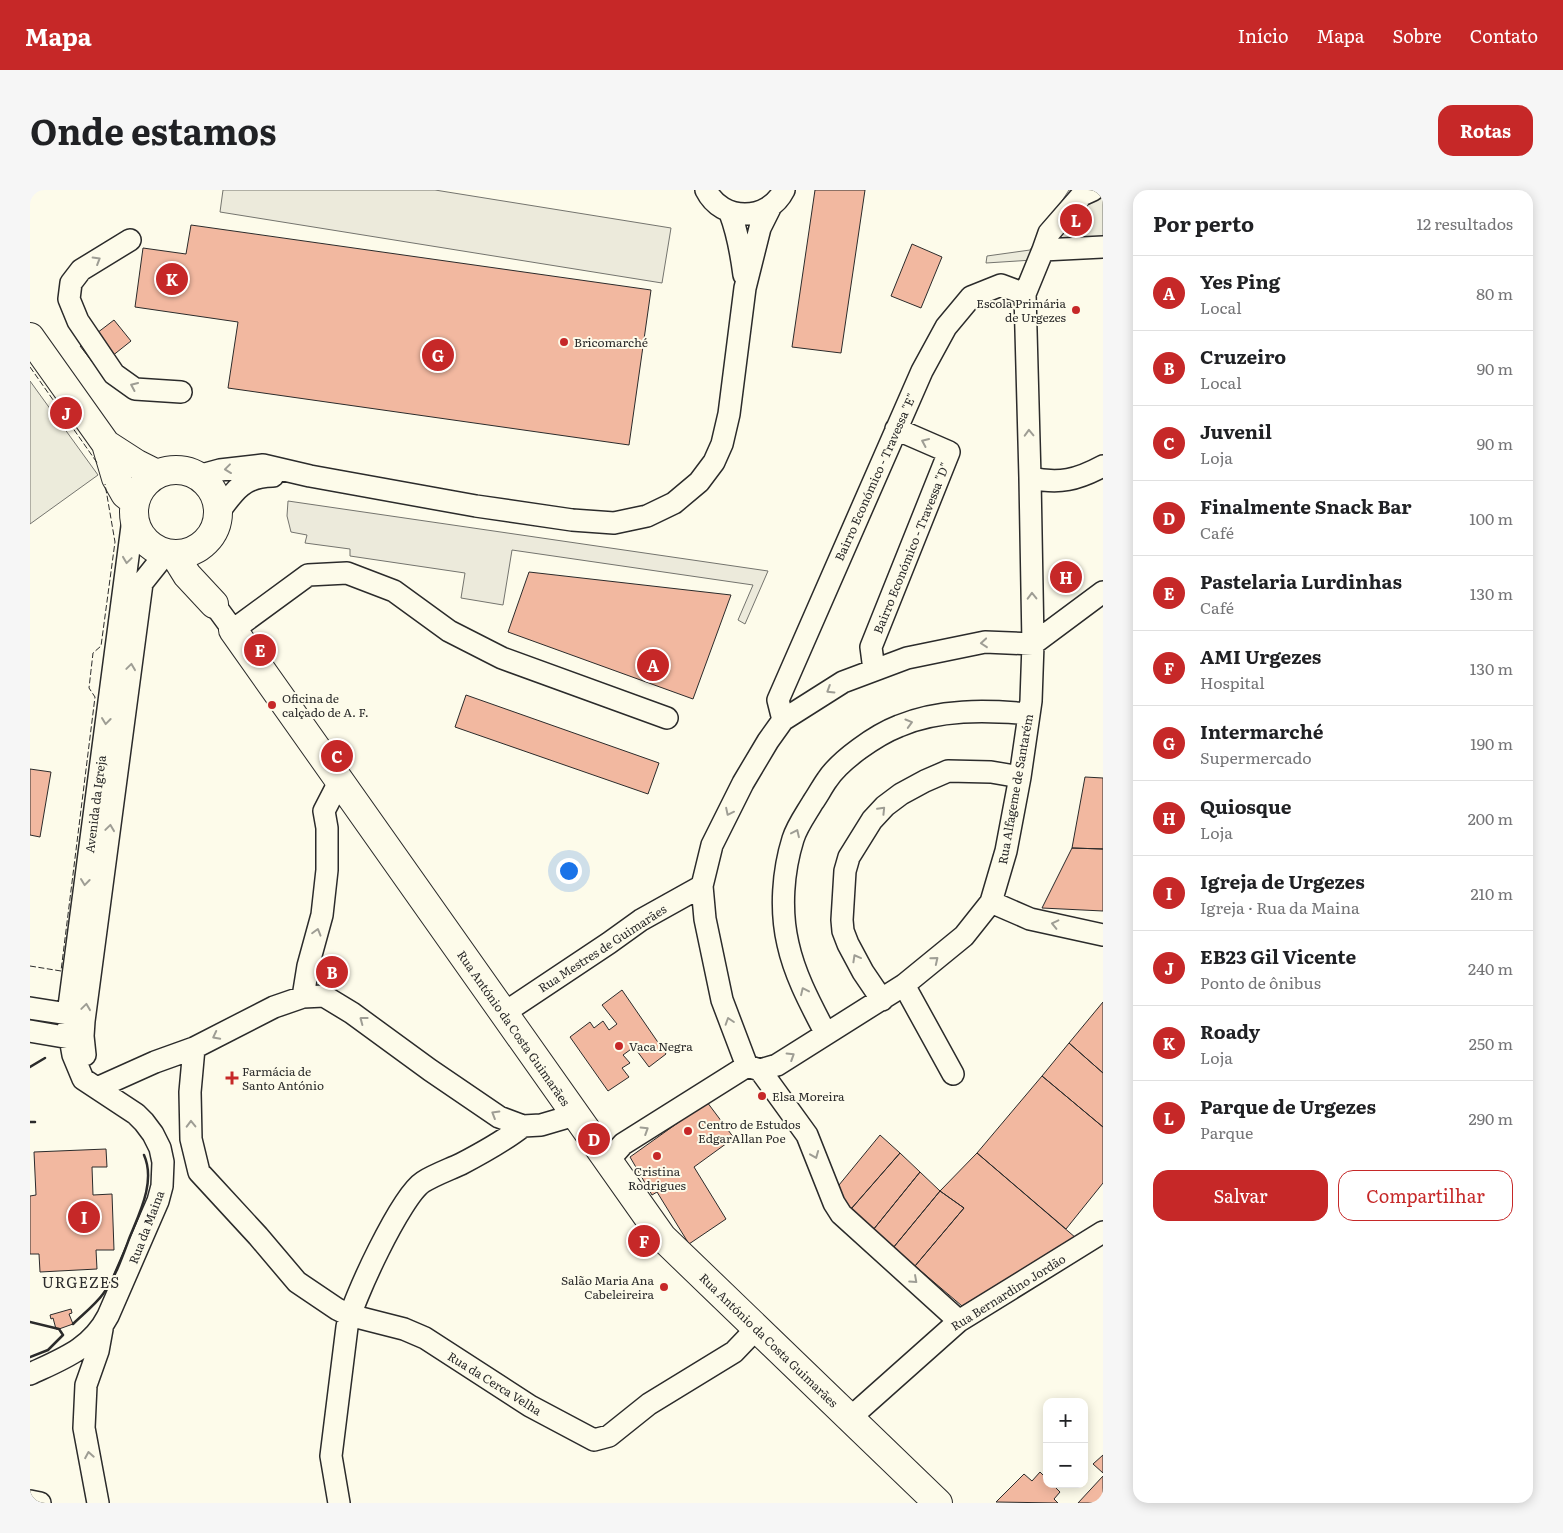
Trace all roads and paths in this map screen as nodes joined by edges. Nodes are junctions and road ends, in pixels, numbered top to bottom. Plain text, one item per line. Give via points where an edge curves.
1 (706, 190) edge
2 (1093, 190) edge
3 (777, 198) edge
4 (730, 212) junction
5 (130, 240) dead end
6 (1103, 247) edge
7 (1043, 250) junction
8 (745, 288) junction
9 (1025, 294) junction
10 (30, 337) edge
11 (182, 392) dead end
12 (896, 429) junction
13 (106, 444) junction
14 (1103, 466) edge
15 (157, 474) junction
16 (198, 476) junction
17 (310, 476) junction
18 (1030, 478) junction
19 (134, 507) junction
20 (219, 512) junction
21 (202, 546) junction
22 (170, 554) junction
23 (1103, 592) edge
24 (214, 604) junction
25 (233, 630) junction
26 (1033, 644) junction
27 (874, 670) junction
28 (1029, 714) junction
29 (667, 718) dead end
30 (783, 720) junction
31 (1020, 777) junction
32 (340, 780) junction
33 (702, 886) junction
34 (991, 902) junction
35 (1103, 935) edge
36 (904, 985) junction
37 (303, 997) junction
38 (882, 1000) junction
39 (30, 1008) edge
40 (504, 1013) junction
41 (68, 1014) junction
42 (30, 1031) edge
43 (826, 1034) junction
44 (70, 1038) junction
45 (194, 1048) junction
46 (754, 1068) junction
47 (953, 1074) dead end
48 (97, 1088) junction
49 (575, 1114) junction
50 (523, 1126) junction
51 (153, 1134) joint
52 (608, 1161) junction
53 (199, 1172) junction
54 (164, 1173) junction
55 (1103, 1232) edge
56 (349, 1315) junction
57 (959, 1321) junction
58 (102, 1328) junction
59 (757, 1328) junction
60 (65, 1358) junction
61 (30, 1374) edge
62 (86, 1385) junction
63 (850, 1418) junction
64 (30, 1501) edge
65 (40, 1503) edge
66 (98, 1503) edge
67 (339, 1503) edge
68 (938, 1503) edge

1 - 4 street via 718,206
2 - 7 street via 1082,195 1049,233
3 - 4 street via 758,213
3 - 8 street via 760,228
4 - 8 street via 741,246
11 -> 5 street via 135,389 114,374 78,321 69,299 71,284 81,270
6 - 7 street
7 - 9 street
8 - 17 street via 729,414 722,444 699,482 674,503 647,516 614,523 572,520
9 - 12 street, Bairro Económico - Travessa "E" via 1001,285 971,297 946,327 922,370
18 -> 9 street, Rua Alfageme de Santarém
10 - 13 main road
27 -> 12 street, Bairro Económico - Travessa "D" via 871,647 949,452
12 - 30 street, Bairro Económico - Travessa "E" via 778,700
13 - 15 main road
13 - 19 main road via 116,478
14 - 18 street via 1076,478 1048,481
15 - 16 main road via 185,470
15 - 19 main road via 140,491
17 -> 16 street via 263,465
16 - 20 main road via 209,485
17 - 20 street via 263,476 248,480 234,490
26 -> 18 street, Rua Alfageme de Santarém
19 - 22 main road via 136,526 142,538 153,548
19 -> 41 street, Avenida da Igreja
20 - 21 main road via 211,537
21 - 22 main road via 189,553
21 - 24 main road, Rua António da Costa Guimarães via 202,574
22 - 24 main road
48 -> 22 street, Avenida da Igreja via 84,1051 85,1012 142,583
23 - 26 street
24 - 25 street, Rua António da Costa Guimarães
25 - 29 street via 308,575 347,573 394,591 449,631 502,658
25 - 32 main road, Rua António da Costa Guimarães
26 -> 27 street via 984,642 907,658
26 - 28 street, Rua Alfageme de Santarém
27 -> 30 street via 843,682
28 - 31 street, Rua Alfageme de Santarém
43 -> 28 street via 800,982 788,943 784,894 793,837 827,779 853,754 899,726 951,713 1005,711
30 -> 33 street via 743,783 712,845
31 - 34 street, Rua Alfageme de Santarém via 1006,852
38 -> 31 street via 863,972 843,931 845,871 849,857 872,820 885,806 925,781 948,771 991,772
37 -> 32 street via 322,915 328,870 328,828 324,811
32 - 40 main road, Rua António da Costa Guimarães
33 - 40 street, Rua Mestres de Guimarães via 641,920
46 -> 33 street via 722,1000 705,919
35 -> 34 street via 1030,919
36 -> 34 street, Rua Alfageme de Santarém via 964,936
36 - 38 street, Rua Alfageme de Santarém
36 - 47 street
37 -> 45 street via 274,1007
50 -> 37 street via 499,1117 324,996
38 - 43 street, Rua Alfageme de Santarém
39 - 41 street
40 - 49 main road, Rua António da Costa Guimarães
41 - 44 street, Avenida da Igreja
42 - 44 street
46 -> 43 street, Rua Alfageme de Santarém via 776,1065
44 - 48 street, Avenida da Igreja via 83,1079
45 - 48 street
53 -> 45 street via 191,1139 190,1092
52 -> 46 street, Rua Alfageme de Santarém via 623,1144
46 -> 57 street via 807,1134 841,1214
48 - 51 street, Avenida da Igreja via 136,1114
49 - 50 street via 541,1125
49 - 52 main road, Rua António da Costa Guimarães
50 - 56 street via 506,1139 421,1183 404,1204
51 - 54 street, Rua da Maina via 160,1148
52 - 59 main road, Rua António da Costa Guimarães via 662,1237
53 - 54 street
53 - 56 street, Rua da Cerca Velha via 297,1282
54 - 58 street, Rua da Maina via 158,1201
55 - 57 street, Rua Bernardino Jordão
56 - 59 street, Rua da Cerca Velha via 404,1329 425,1338 530,1406 594,1440 609,1436 649,1404 734,1352
56 - 67 street via 331,1456
57 - 63 street, Rua Bernardino Jordão
58 - 60 street, Rua da Maina via 93,1339
58 - 62 street via 98,1352
59 - 63 main road, Rua António da Costa Guimarães
60 - 61 street, Rua da Maina
60 - 62 street
66 -> 62 street via 84,1428
63 - 68 main road, Rua António da Costa Guimarães
64 - 65 street

